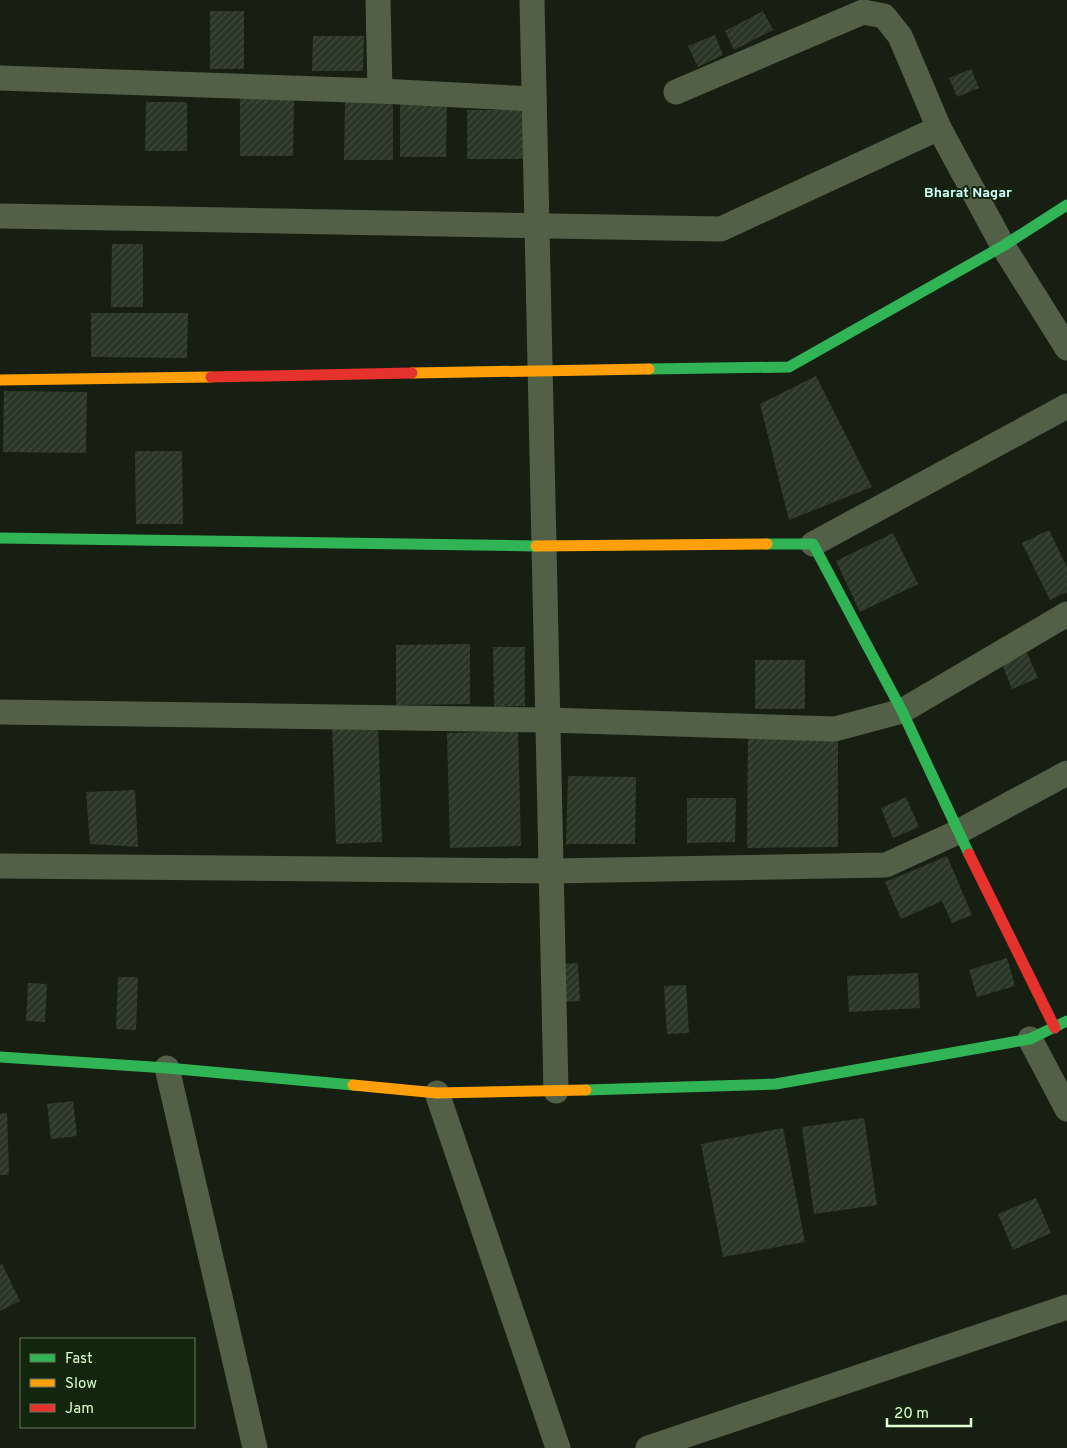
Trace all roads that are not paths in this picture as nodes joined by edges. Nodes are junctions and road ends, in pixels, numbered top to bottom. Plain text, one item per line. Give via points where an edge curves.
1 (378, 0) edge
2 (532, 0) edge
3 (0, 78) edge
4 (380, 91) junction
5 (676, 92) dead end
6 (534, 100) junction
7 (939, 128) junction
8 (1067, 205) edge
9 (0, 216) edge
10 (536, 227) junction
11 (1003, 246) junction
12 (1067, 348) edge
13 (540, 370) junction
14 (0, 380) edge
15 (1067, 406) edge
16 (0, 538) edge
17 (813, 544) junction
18 (544, 546) junction
19 (1067, 614) edge
20 (902, 711) junction
21 (0, 712) edge
22 (548, 720) junction
23 (1067, 773) edge
24 (958, 832) junction
25 (0, 866) edge
26 (551, 871) junction
27 (1067, 1021) edge
28 (1055, 1028) junction
29 (1030, 1039) junction
30 (0, 1057) edge
31 (167, 1068) junction
32 (556, 1091) junction
33 (437, 1093) junction
34 (1067, 1109) edge
35 (1067, 1307) edge
36 (255, 1448) edge
37 (558, 1448) edge
38 (648, 1448) edge

1 - 4 street
2 - 6 street
3 - 4 street
4 - 6 street
5 - 7 street via 863,12 884,16 900,36
6 - 10 street
7 - 10 street via 721,229
7 - 11 street
8 - 11 street
9 - 10 street
10 - 13 street
11 - 12 street
11 - 13 street via 789,367
13 - 14 street
13 - 18 street
15 - 17 street
16 - 18 street
17 - 18 street
17 - 20 street
18 - 22 street
19 - 20 street
20 - 22 street via 835,729
20 - 24 street
21 - 22 street
22 - 26 street
23 - 24 street
24 - 26 street via 886,865
24 - 28 street
25 - 26 street
26 - 32 street
27 - 28 street
28 - 29 street
29 - 32 street via 776,1084
29 - 34 street
30 - 31 street
31 - 33 street
31 - 36 street
32 - 33 street
33 - 37 street
35 - 38 street

